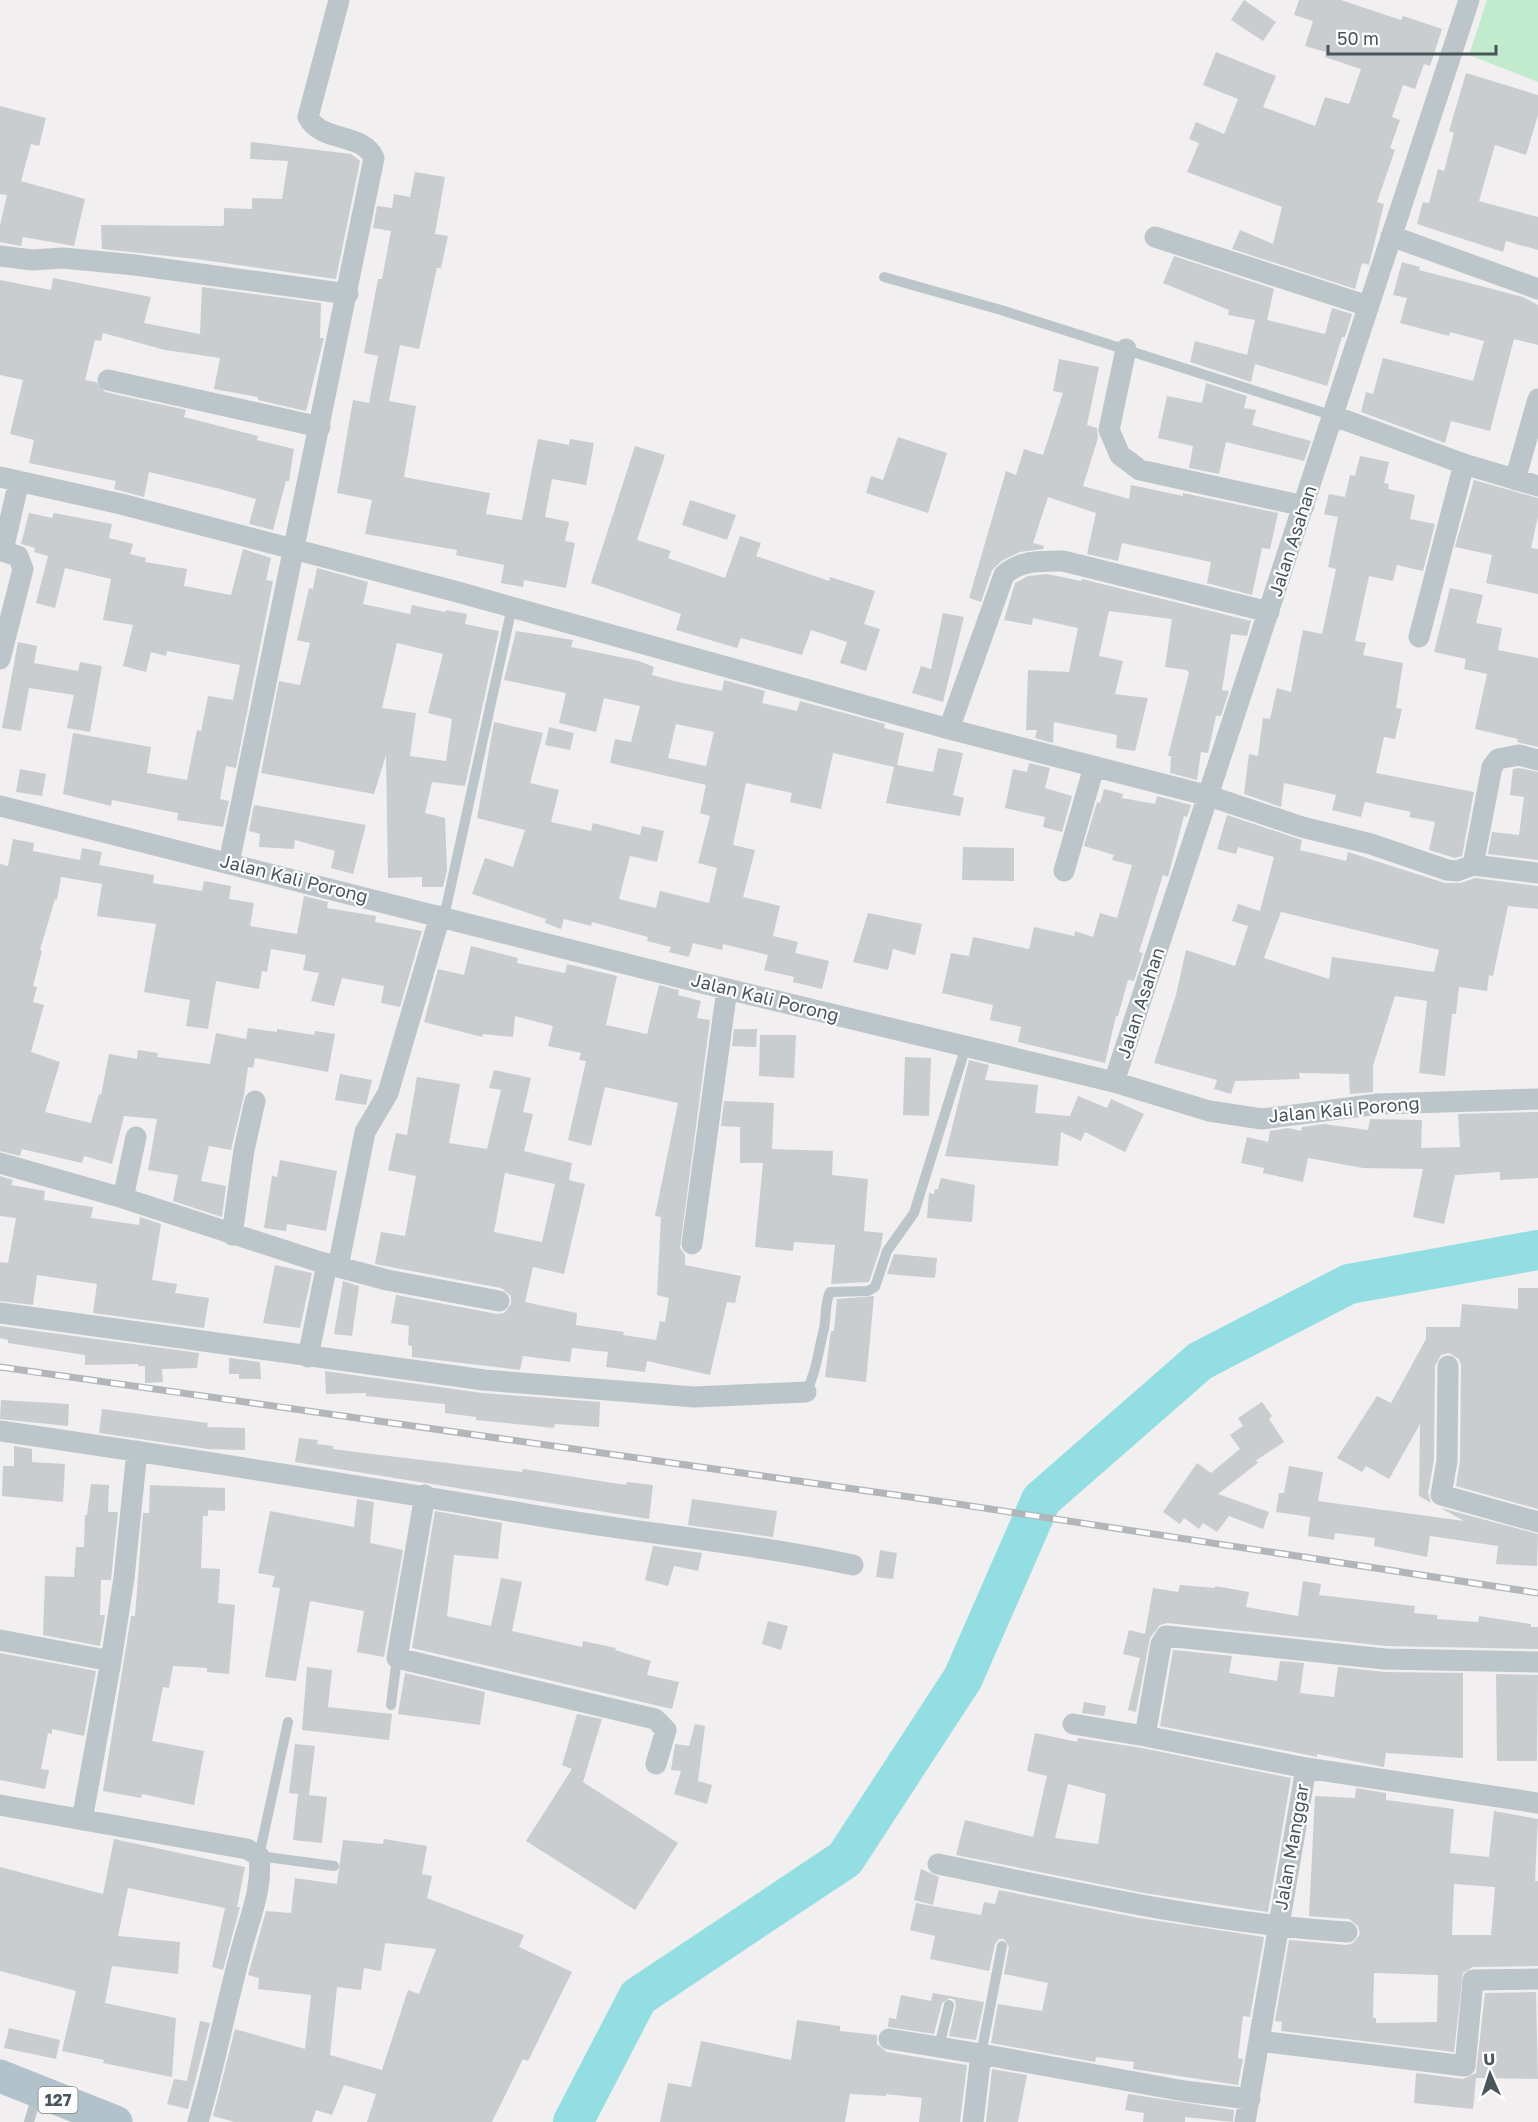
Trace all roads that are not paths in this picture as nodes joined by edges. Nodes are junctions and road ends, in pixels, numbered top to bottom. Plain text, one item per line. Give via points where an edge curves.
1 (339, 0) edge
2 (1469, 0) edge
3 (1391, 236) junction
4 (1155, 237) dead end
5 (0, 256) edge
6 (884, 277) dead end
7 (1538, 289) edge
8 (348, 294) junction
9 (1368, 306) junction
10 (1126, 349) junction
11 (108, 380) dead end
12 (1538, 399) edge
13 (1334, 416) junction
14 (320, 427) junction
15 (1464, 464) junction
16 (10, 479) edge
17 (1515, 480) junction
18 (1538, 486) edge
19 (1304, 506) junction
20 (294, 550) junction
21 (512, 608) junction
22 (1269, 612) junction
23 (1419, 636) dead end
24 (0, 659) edge
25 (949, 729) junction
26 (1538, 760) edge
27 (1094, 767) junction
28 (1209, 796) junction
29 (0, 806) edge
30 (229, 863) junction
31 (1473, 865) junction
32 (1064, 871) dead end
33 (1538, 873) edge
34 (442, 917) junction
35 (728, 989) junction
36 (966, 1046) junction
37 (1114, 1082) junction
38 (1538, 1099) edge
39 (255, 1101) dead end
40 (136, 1137) dead end
41 (0, 1163) edge
42 (123, 1198) junction
43 (232, 1235) junction
44 (692, 1244) dead end
45 (333, 1265) junction
46 (499, 1301) dead end
47 (0, 1313) edge
48 (308, 1357) junction
49 (1448, 1366) dead end
50 (806, 1392) joint
51 (0, 1431) edge
52 (136, 1451) junction
53 (425, 1495) junction
54 (1538, 1522) edge
55 (853, 1565) dead end
56 (0, 1640) edge
57 (397, 1658) junction
58 (111, 1661) junction
59 (1538, 1662) edge
60 (391, 1705) dead end
61 (288, 1722) dead end
62 (1073, 1724) dead end
63 (1145, 1736) junction
64 (656, 1764) dead end
65 (1306, 1768) junction
66 (1538, 1803) edge
67 (0, 1805) edge
68 (82, 1820) junction
69 (259, 1856) junction
70 (938, 1864) dead end
71 (334, 1866) dead end
72 (1279, 1927) junction
73 (1347, 1932) dead end
74 (1002, 1946) dead end
75 (1538, 1979) edge
76 (949, 2005) dead end
77 (889, 2039) dead end
78 (1259, 2041) junction
79 (939, 2047) junction
80 (981, 2054) junction
81 (0, 2076) edge
82 (1250, 2099) junction
83 (34, 2107) edge
84 (116, 2122) edge
85 (198, 2122) edge
86 (973, 2122) edge
87 (1245, 2122) edge

1 - 8 street via 309,117 312,124 330,134 365,145 374,158
2 - 3 street, Jalan Asahan
3 - 7 street
3 - 9 street, Jalan Asahan
4 - 9 street
5 - 8 street via 135,265
6 - 10 lane
8 - 14 street
9 - 13 street, Jalan Asahan
10 - 13 lane
10 - 19 street via 1109,430 1120,455 1140,470
11 - 14 street
12 - 17 street
13 - 15 street
13 - 19 street, Jalan Asahan
14 - 20 street
15 - 17 street
15 - 23 street
16 - 20 street
16 - 24 street via 3,546 5,552 18,556 23,569
17 - 18 street
19 - 22 street, Jalan Asahan
20 - 21 street
20 - 30 street
21 - 25 street
21 - 34 lane
22 - 25 street via 1063,561 1034,561 1013,567 1004,575
22 - 28 street, Jalan Asahan
25 - 27 street
26 - 31 street via 1506,756 1492,768
27 - 28 street
27 - 32 street
28 - 31 street via 1447,870
28 - 37 street, Jalan Asahan
29 - 30 street, Jalan Kali Porong
30 - 34 street, Jalan Kali Porong
31 - 33 street
34 - 35 street, Jalan Kali Porong
34 - 45 street via 388,1093 365,1132
35 - 36 street, Jalan Kali Porong
35 - 44 street
36 - 37 street, Jalan Kali Porong
36 - 50 lane via 914,1213 887,1251 875,1287 868,1291 830,1292 815,1375
37 - 38 street, Jalan Kali Porong via 1209,1111 1262,1119 1378,1104
39 - 43 street
40 - 42 street
41 - 42 street
42 - 43 street
43 - 45 street
45 - 46 street via 387,1280
45 - 48 street
47 - 48 street
48 - 50 street via 627,1394 694,1397
49 - 54 street via 1447,1461 1441,1495
51 - 52 street
52 - 53 street
52 - 58 street via 124,1578
53 - 55 street
53 - 57 street
56 - 58 street
57 - 60 lane
57 - 64 street via 655,1719 666,1730
58 - 68 street
59 - 63 street via 1385,1659 1166,1636 1161,1644
61 - 69 lane
62 - 63 street
63 - 65 street
65 - 66 street, Jalan Manggar
65 - 72 street, Jalan Manggar
67 - 68 street
68 - 69 street via 247,1849
69 - 71 lane
69 - 85 street via 257,1894
70 - 72 street via 1192,1915
72 - 73 street
72 - 78 street, Jalan Manggar
74 - 80 lane
75 - 78 street via 1473,1980 1465,2066
76 - 79 lane
77 - 79 street
78 - 82 street, Jalan Manggar
79 - 80 street
80 - 82 street
80 - 86 street
81 - 83 main road, 127
82 - 87 street, Jalan Manggar
83 - 84 main road, 127

